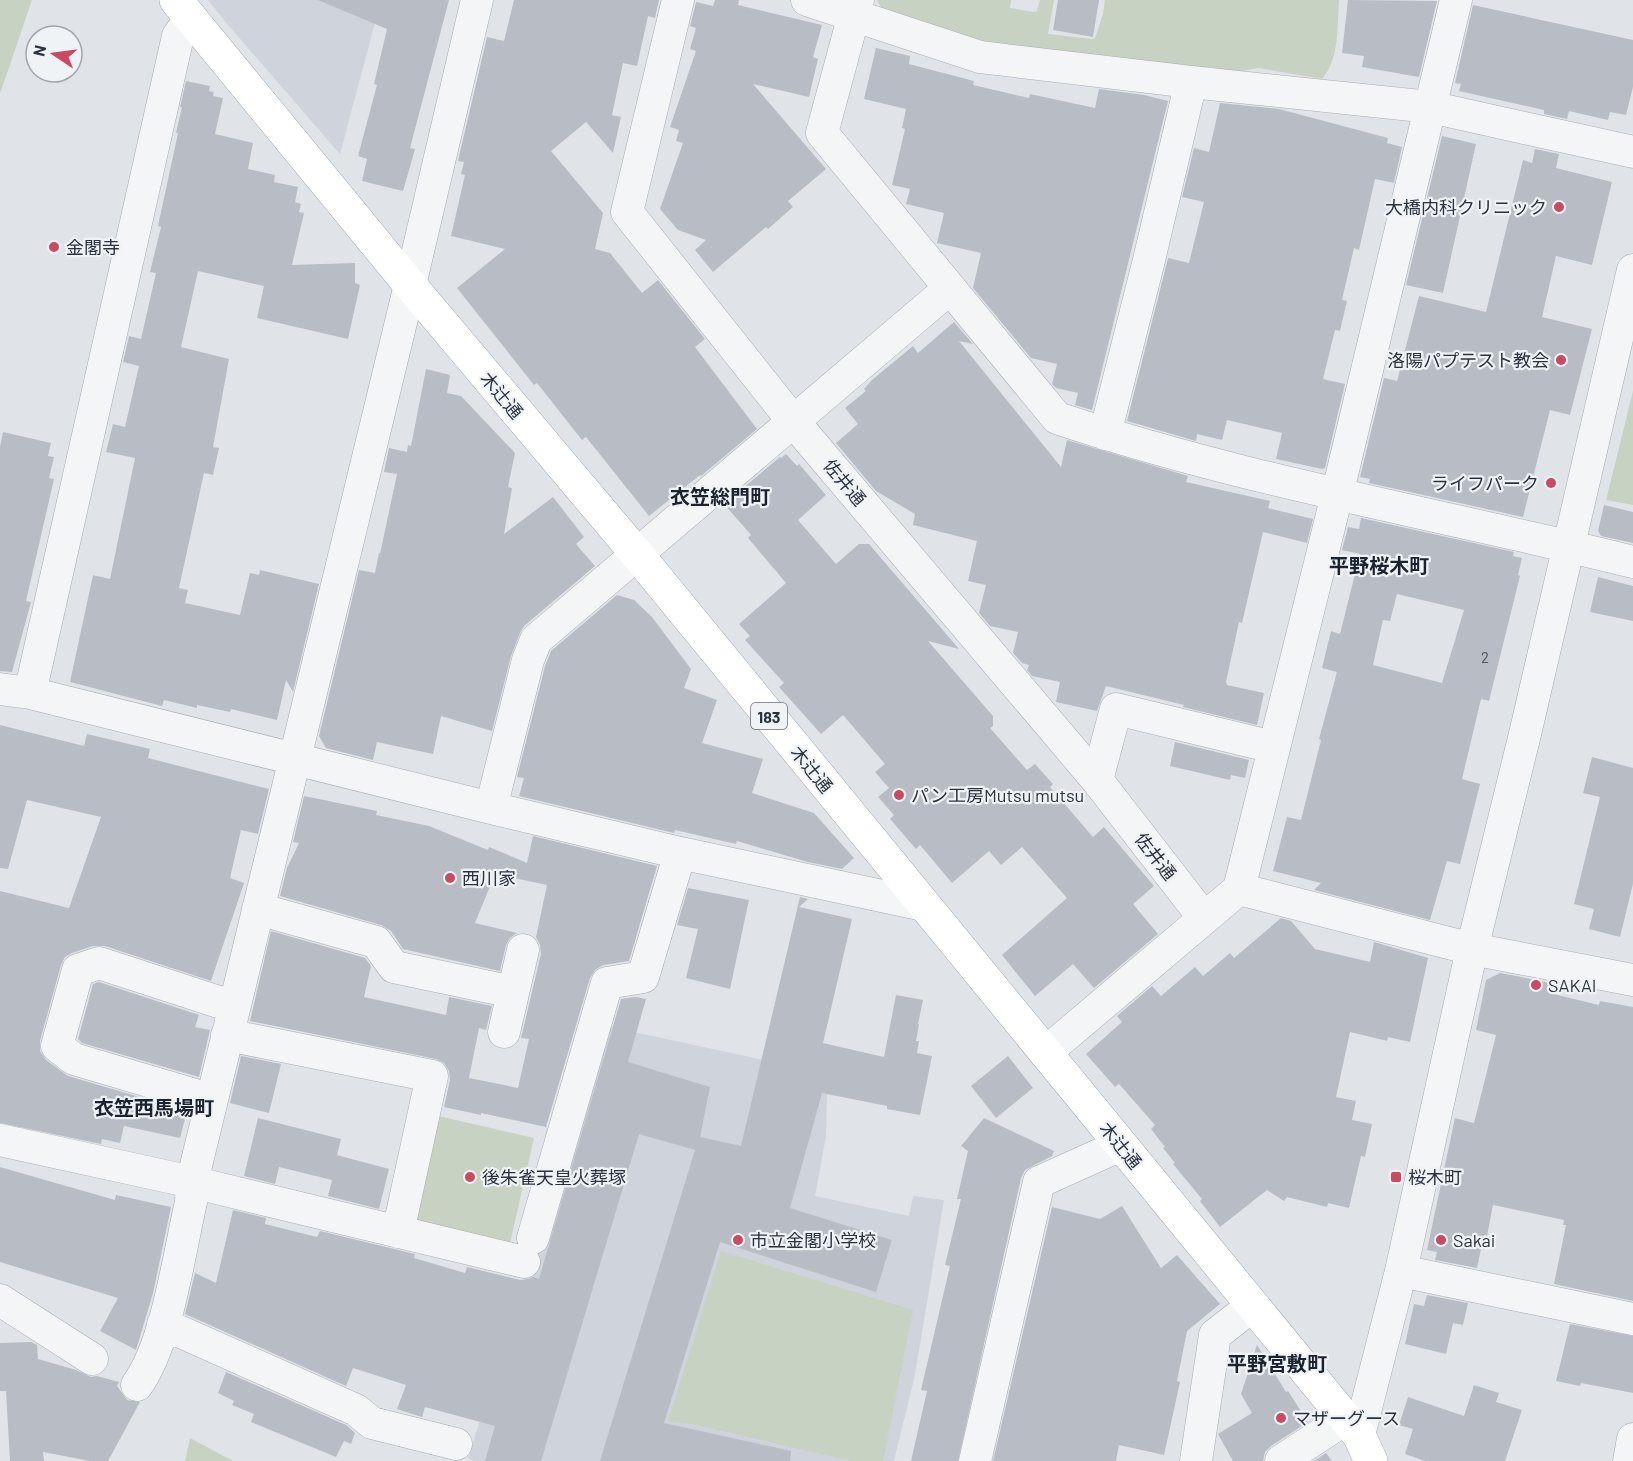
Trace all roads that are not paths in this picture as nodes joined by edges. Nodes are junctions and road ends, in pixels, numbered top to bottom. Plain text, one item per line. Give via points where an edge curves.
1 (477, 0) edge
2 (678, 0) edge
3 (807, 0) edge
4 (1456, 0) edge
5 (856, 8) edge
6 (183, 9) edge
7 (1191, 82) junction
8 (1430, 107) junction
9 (1633, 152) edge
10 (1633, 270) edge
11 (410, 285) junction
12 (949, 289) junction
13 (793, 421) junction
14 (1105, 434) junction
15 (1337, 495) junction
16 (1569, 546) junction
17 (636, 553) junction
18 (1633, 562) edge
19 (15, 691) edge
20 (1273, 747) junction
21 (294, 759) junction
22 (1097, 780) junction
23 (491, 808) junction
24 (680, 853) junction
25 (1239, 889) junction
26 (924, 905) junction
27 (258, 909) junction
28 (1204, 918) junction
29 (1472, 949) junction
30 (523, 950) dead end
31 (1633, 981) edge
32 (513, 992) junction
33 (230, 1021) junction
34 (504, 1032) dead end
35 (1045, 1053) junction
36 (212, 1100) junction
37 (0, 1140) edge
38 (1121, 1144) junction
39 (192, 1182) junction
40 (398, 1232) junction
41 (1401, 1271) junction
42 (0, 1300) edge
43 (1252, 1306) junction
44 (1633, 1319) edge
45 (164, 1324) junction
46 (92, 1359) dead end
47 (137, 1385) dead end
48 (1358, 1438) edge
49 (1633, 1439) edge
50 (456, 1444) dead end
51 (975, 1461) edge
52 (1196, 1461) edge
53 (1281, 1461) edge
54 (1629, 1461) edge

1 - 11 street
2 - 13 street, 佐井通 via 627,212
3 - 5 street
4 - 8 street
5 - 7 street via 980,57
5 - 12 street via 822,134
6 - 11 main road, 木辻通 / 183
6 - 19 street
7 - 8 street
7 - 14 street
8 - 9 street
8 - 15 street
10 - 16 street
11 - 17 main road, 木辻通 / 183
11 - 21 street
12 - 13 street
12 - 14 street via 1057,418
13 - 17 street
13 - 22 street, 佐井通
14 - 15 street
15 - 16 street
15 - 20 street
16 - 18 street
16 - 29 street
17 - 23 street via 536,640
17 - 26 main road, 木辻通 / 183
19 - 21 street
20 - 22 street via 1116,709
20 - 25 street
21 - 23 street
21 - 27 street
22 - 28 street, 佐井通
23 - 24 street
24 - 26 street
24 - 40 street via 643,977 608,982 529,1250
25 - 28 street
25 - 29 street
26 - 35 main road, 木辻通 / 183
27 - 32 street via 376,942 394,967
27 - 33 street
28 - 35 street
29 - 31 street
29 - 41 street
30 - 32 street
32 - 34 street
33 - 36 street
33 - 36 street via 99,963 78,970 57,1046 74,1059
33 - 40 street via 432,1076
35 - 38 main road, 木辻通 / 183
36 - 39 street
37 - 39 street
38 - 43 main road, 木辻通 / 183
38 - 51 street via 1039,1182
39 - 40 street
39 - 45 street
41 - 44 street
41 - 48 street
42 - 46 street
43 - 48 main road, 木辻通 / 183
43 - 52 street via 1215,1335
45 - 47 street
45 - 50 street via 356,1410 372,1423
48 - 53 street
49 - 54 street

